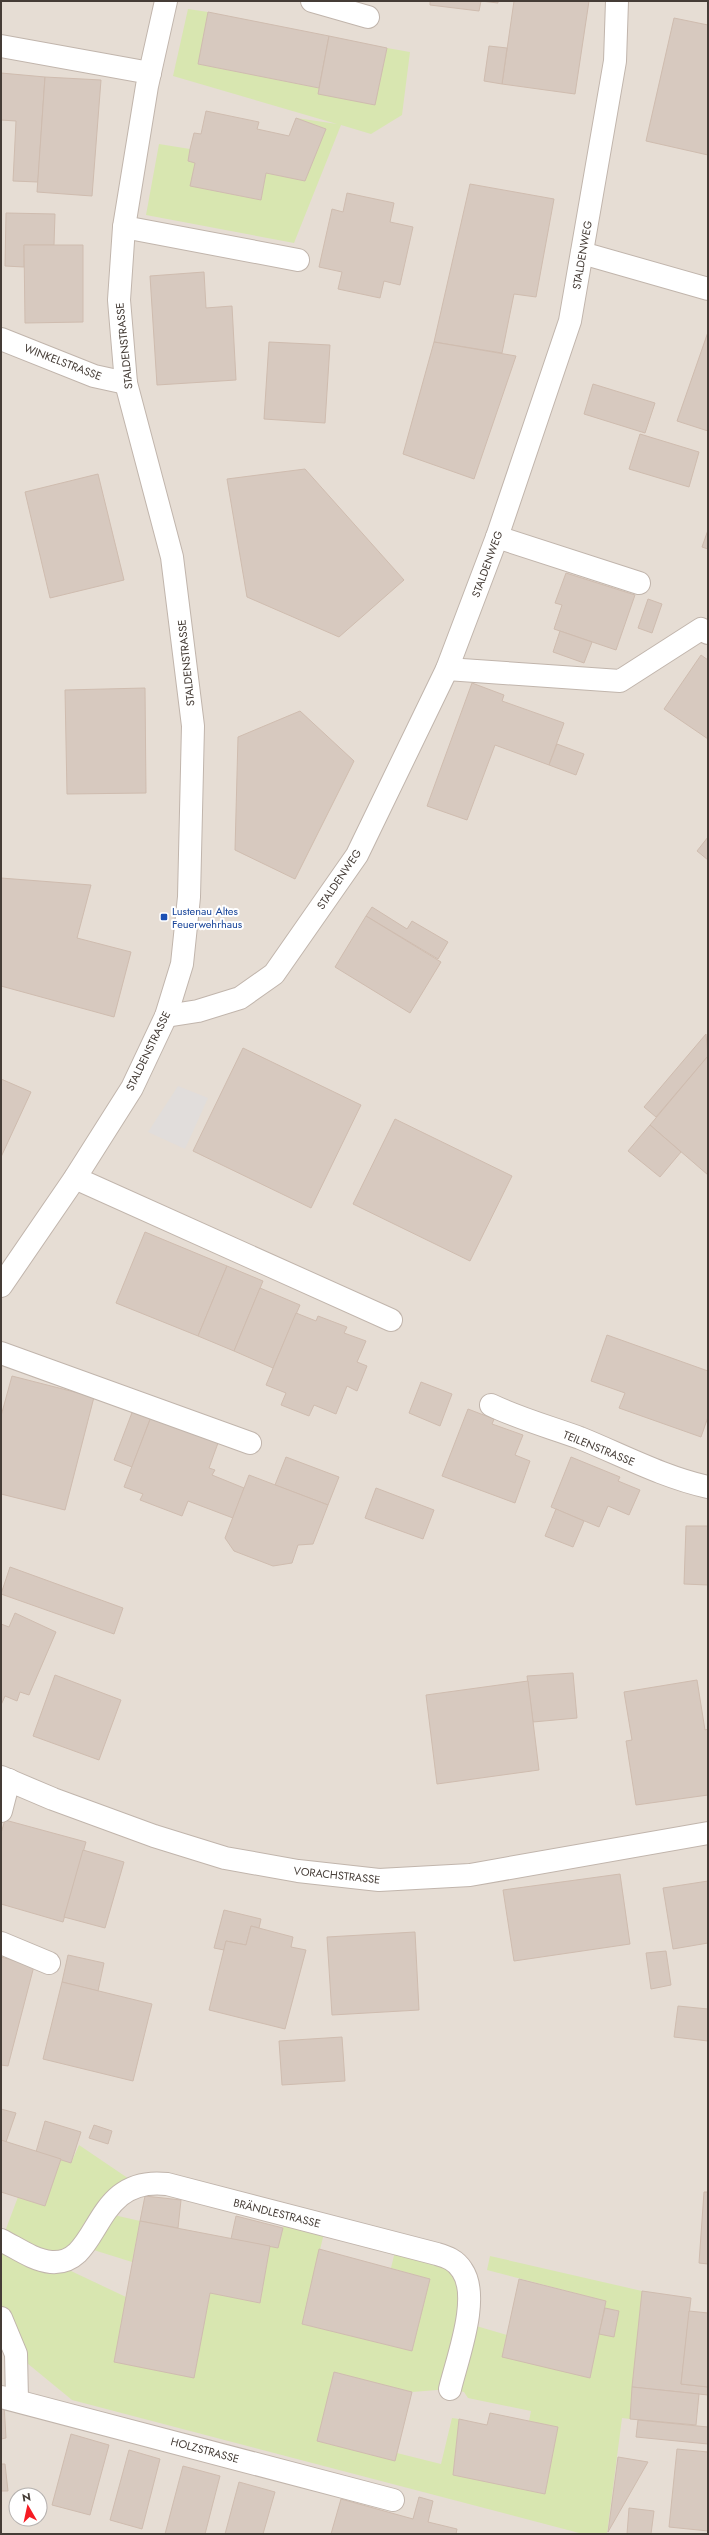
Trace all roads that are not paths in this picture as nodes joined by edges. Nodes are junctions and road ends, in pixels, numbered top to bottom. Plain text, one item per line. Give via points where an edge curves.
1 (166, 1) edge
2 (312, 1) edge
3 (617, 1) edge
4 (368, 16) dead end
5 (1, 46) edge
6 (150, 73) junction
7 (124, 227) junction
8 (582, 253) junction
9 (298, 260) dead end
10 (708, 289) edge
11 (1, 338) edge
12 (126, 382) junction
13 (497, 537) junction
14 (639, 582) dead end
15 (708, 633) edge
16 (447, 669) junction
17 (166, 1016) junction
18 (75, 1178) junction
19 (1, 1286) edge
20 (391, 1320) dead end
21 (1, 1353) edge
22 (491, 1405) dead end
23 (250, 1443) dead end
24 (708, 1487) edge
25 (5, 1778) edge
26 (1, 1811) edge
27 (708, 1833) edge
28 (1, 1943) edge
29 (49, 1963) dead end
30 (1, 2240) edge
31 (1, 2318) edge
32 (450, 2389) dead end
33 (9, 2398) edge
34 (393, 2500) dead end

1 - 6 street, STALDENSTRASSE
2 - 4 street
3 - 8 street, STALDENWEG via 615,61
5 - 6 street
6 - 7 street, STALDENSTRASSE
7 - 9 street
7 - 12 street, STALDENSTRASSE via 119,300
8 - 10 street
8 - 13 street, STALDENWEG via 570,322
11 - 12 street, WINKELSTRASSE via 94,376
12 - 17 street, STALDENSTRASSE via 172,557 193,726 189,897 182,964
13 - 14 street
13 - 16 street, STALDENWEG
15 - 16 street via 701,629 620,681
16 - 17 street, STALDENWEG via 357,855 274,974 240,998 198,1011
17 - 18 street, STALDENSTRASSE via 132,1088
18 - 19 street, STALDENSTRASSE
18 - 20 street
21 - 23 street
22 - 24 street, TEILENSTRASSE via 513,1416 579,1438 678,1480
25 - 26 street
25 - 27 street, VORACHSTRASSE via 53,1799 154,1836 225,1858 298,1871 379,1880 470,1875
28 - 29 street
30 - 32 street, BRÄNDLESTRASSE via 35,2258 51,2262 66,2261 84,2246 104,2212 123,2191 152,2183 167,2184 437,2254 452,2259 463,2270 470,2302
31 - 33 street, HOLZSTRASSE via 16,2354
33 - 34 street, HOLZSTRASSE

